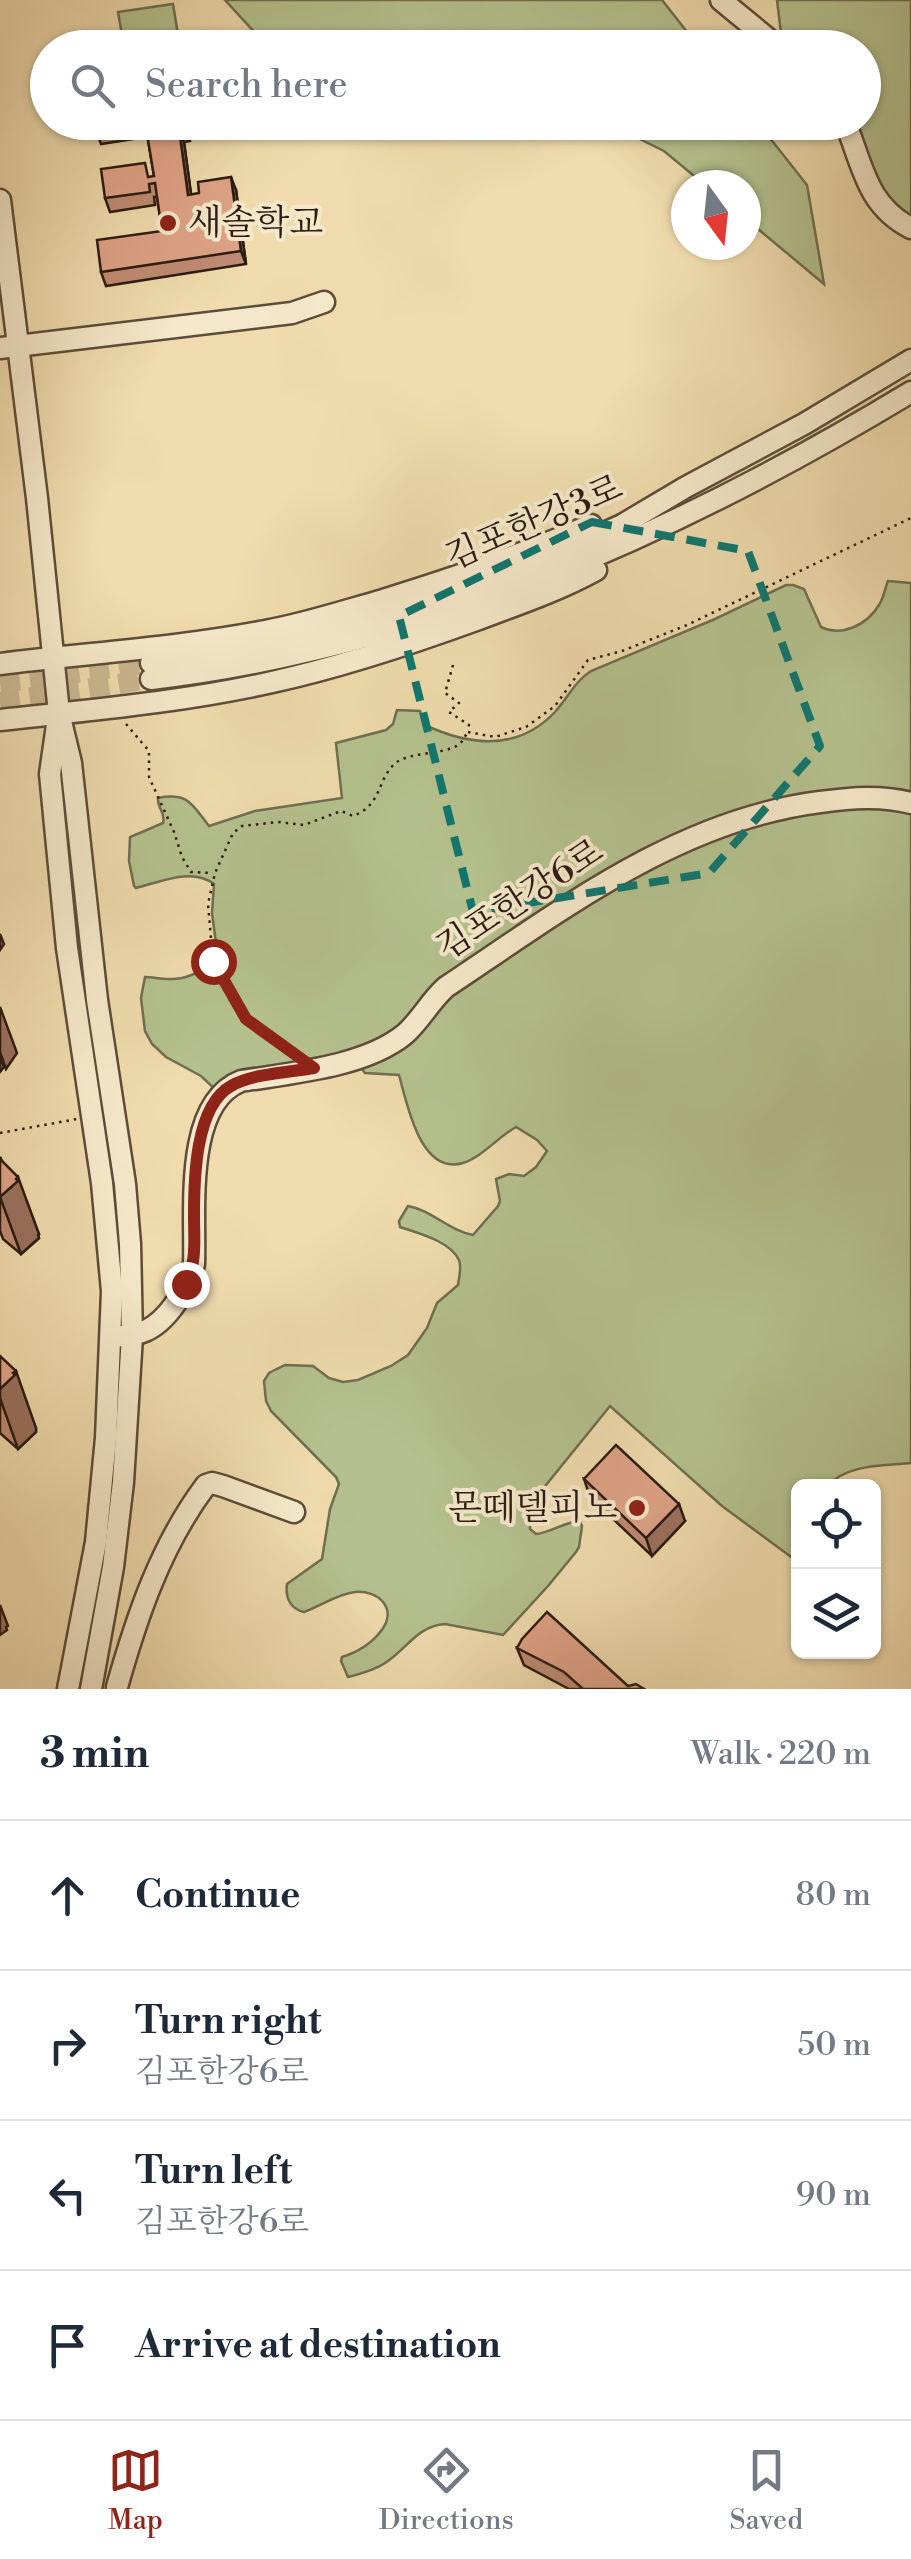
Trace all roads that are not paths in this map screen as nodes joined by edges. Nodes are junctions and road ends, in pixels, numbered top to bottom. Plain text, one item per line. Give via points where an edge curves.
1 (721, 0) edge
2 (757, 30) edge
3 (851, 140) edge
4 (0, 200) edge
5 (911, 228) edge
6 (324, 302) dead end
7 (9, 347) edge
8 (911, 360) edge
9 (911, 392) edge
10 (707, 506) junction
11 (54, 658) junction
12 (0, 664) edge
13 (148, 664) junction
14 (147, 702) junction
15 (59, 714) junction
16 (0, 720) edge
17 (911, 803) edge
18 (122, 1336) junction
19 (294, 1512) dead end
20 (69, 1683) edge
21 (92, 1685) edge
22 (119, 1688) edge

1 - 2 street
3 - 5 street via 874,198
4 - 7 street
6 - 7 street via 292,313
7 - 11 street
8 - 13 street via 686,487 490,566
9 - 10 street, 김포한강3로
10 - 13 street, 김포한강3로 via 512,591 432,617 263,663
10 - 14 street via 584,577 450,630 274,682
11 - 12 street
11 - 13 street
11 - 15 street
13 - 14 street via 140,677
14 - 15 street
15 - 16 street
15 - 18 street via 50,774 69,964
15 - 18 street via 71,763 125,1184 132,1290
17 - 18 street, 김포한강6로 via 853,798 777,808 669,847 446,986 394,1042 314,1068 241,1081 220,1094 196,1166 192,1273 166,1315 149,1330
18 - 20 street via 96,1542
18 - 21 street via 123,1482
19 - 22 street via 206,1486 152,1578
20 - 21 street
21 - 22 street

